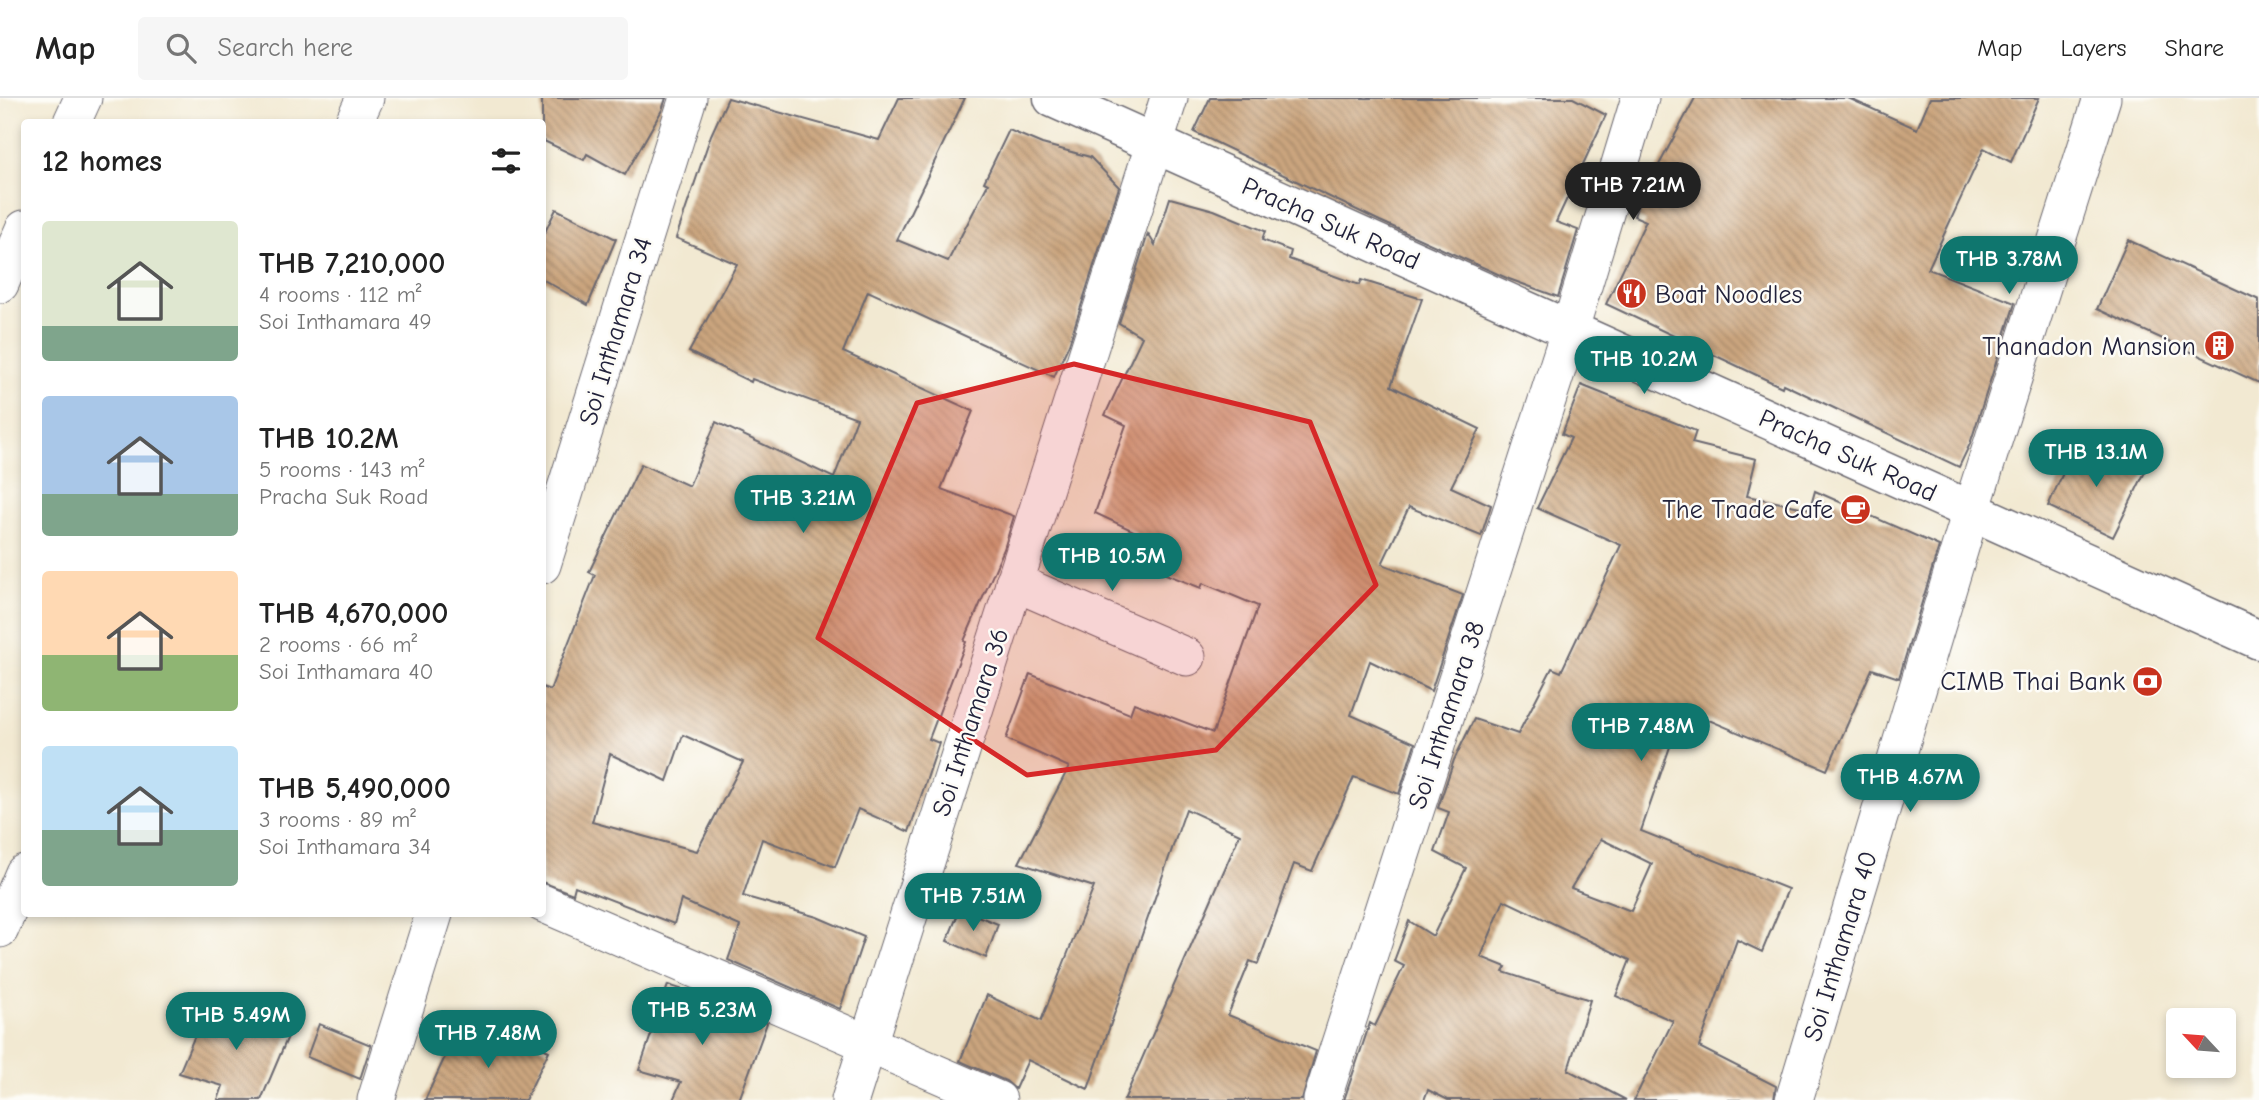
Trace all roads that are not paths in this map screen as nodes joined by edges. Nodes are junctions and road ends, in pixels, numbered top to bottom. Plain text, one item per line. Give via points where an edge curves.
1 (83, 98) edge
2 (365, 98) edge
3 (688, 98) edge
4 (1054, 98) edge
5 (1169, 98) edge
6 (1640, 98) edge
7 (2102, 98) edge
8 (73, 119) edge
9 (355, 119) edge
10 (1154, 145) junction
11 (21, 236) edge
12 (0, 284) edge
13 (1570, 329) junction
14 (1971, 511) junction
15 (546, 552) edge
16 (1014, 582) junction
17 (2259, 640) edge
18 (1188, 657) dead end
19 (21, 880) edge
20 (546, 905) edge
21 (433, 917) edge
22 (0, 929) edge
23 (867, 1043) junction
24 (376, 1100) edge
25 (850, 1100) edge
26 (998, 1100) edge
27 (1322, 1100) edge
28 (1794, 1100) edge

1 - 8 street
2 - 9 street
3 - 15 street, Soi Inthamara 34
4 - 10 street, Pracha Suk Road
5 - 10 street, Soi Inthamara 36
6 - 13 street, Soi Inthamara 38
7 - 14 street, Soi Inthamara 40
10 - 13 street, Pracha Suk Road
10 - 16 street, Soi Inthamara 36
11 - 12 street
13 - 14 street, Pracha Suk Road
13 - 27 street, Soi Inthamara 38
14 - 17 street, Pracha Suk Road
14 - 28 street, Soi Inthamara 40
16 - 18 street
16 - 23 street, Soi Inthamara 36
19 - 22 street
20 - 23 street
21 - 24 street
23 - 25 street, Soi Inthamara 36
23 - 26 street

